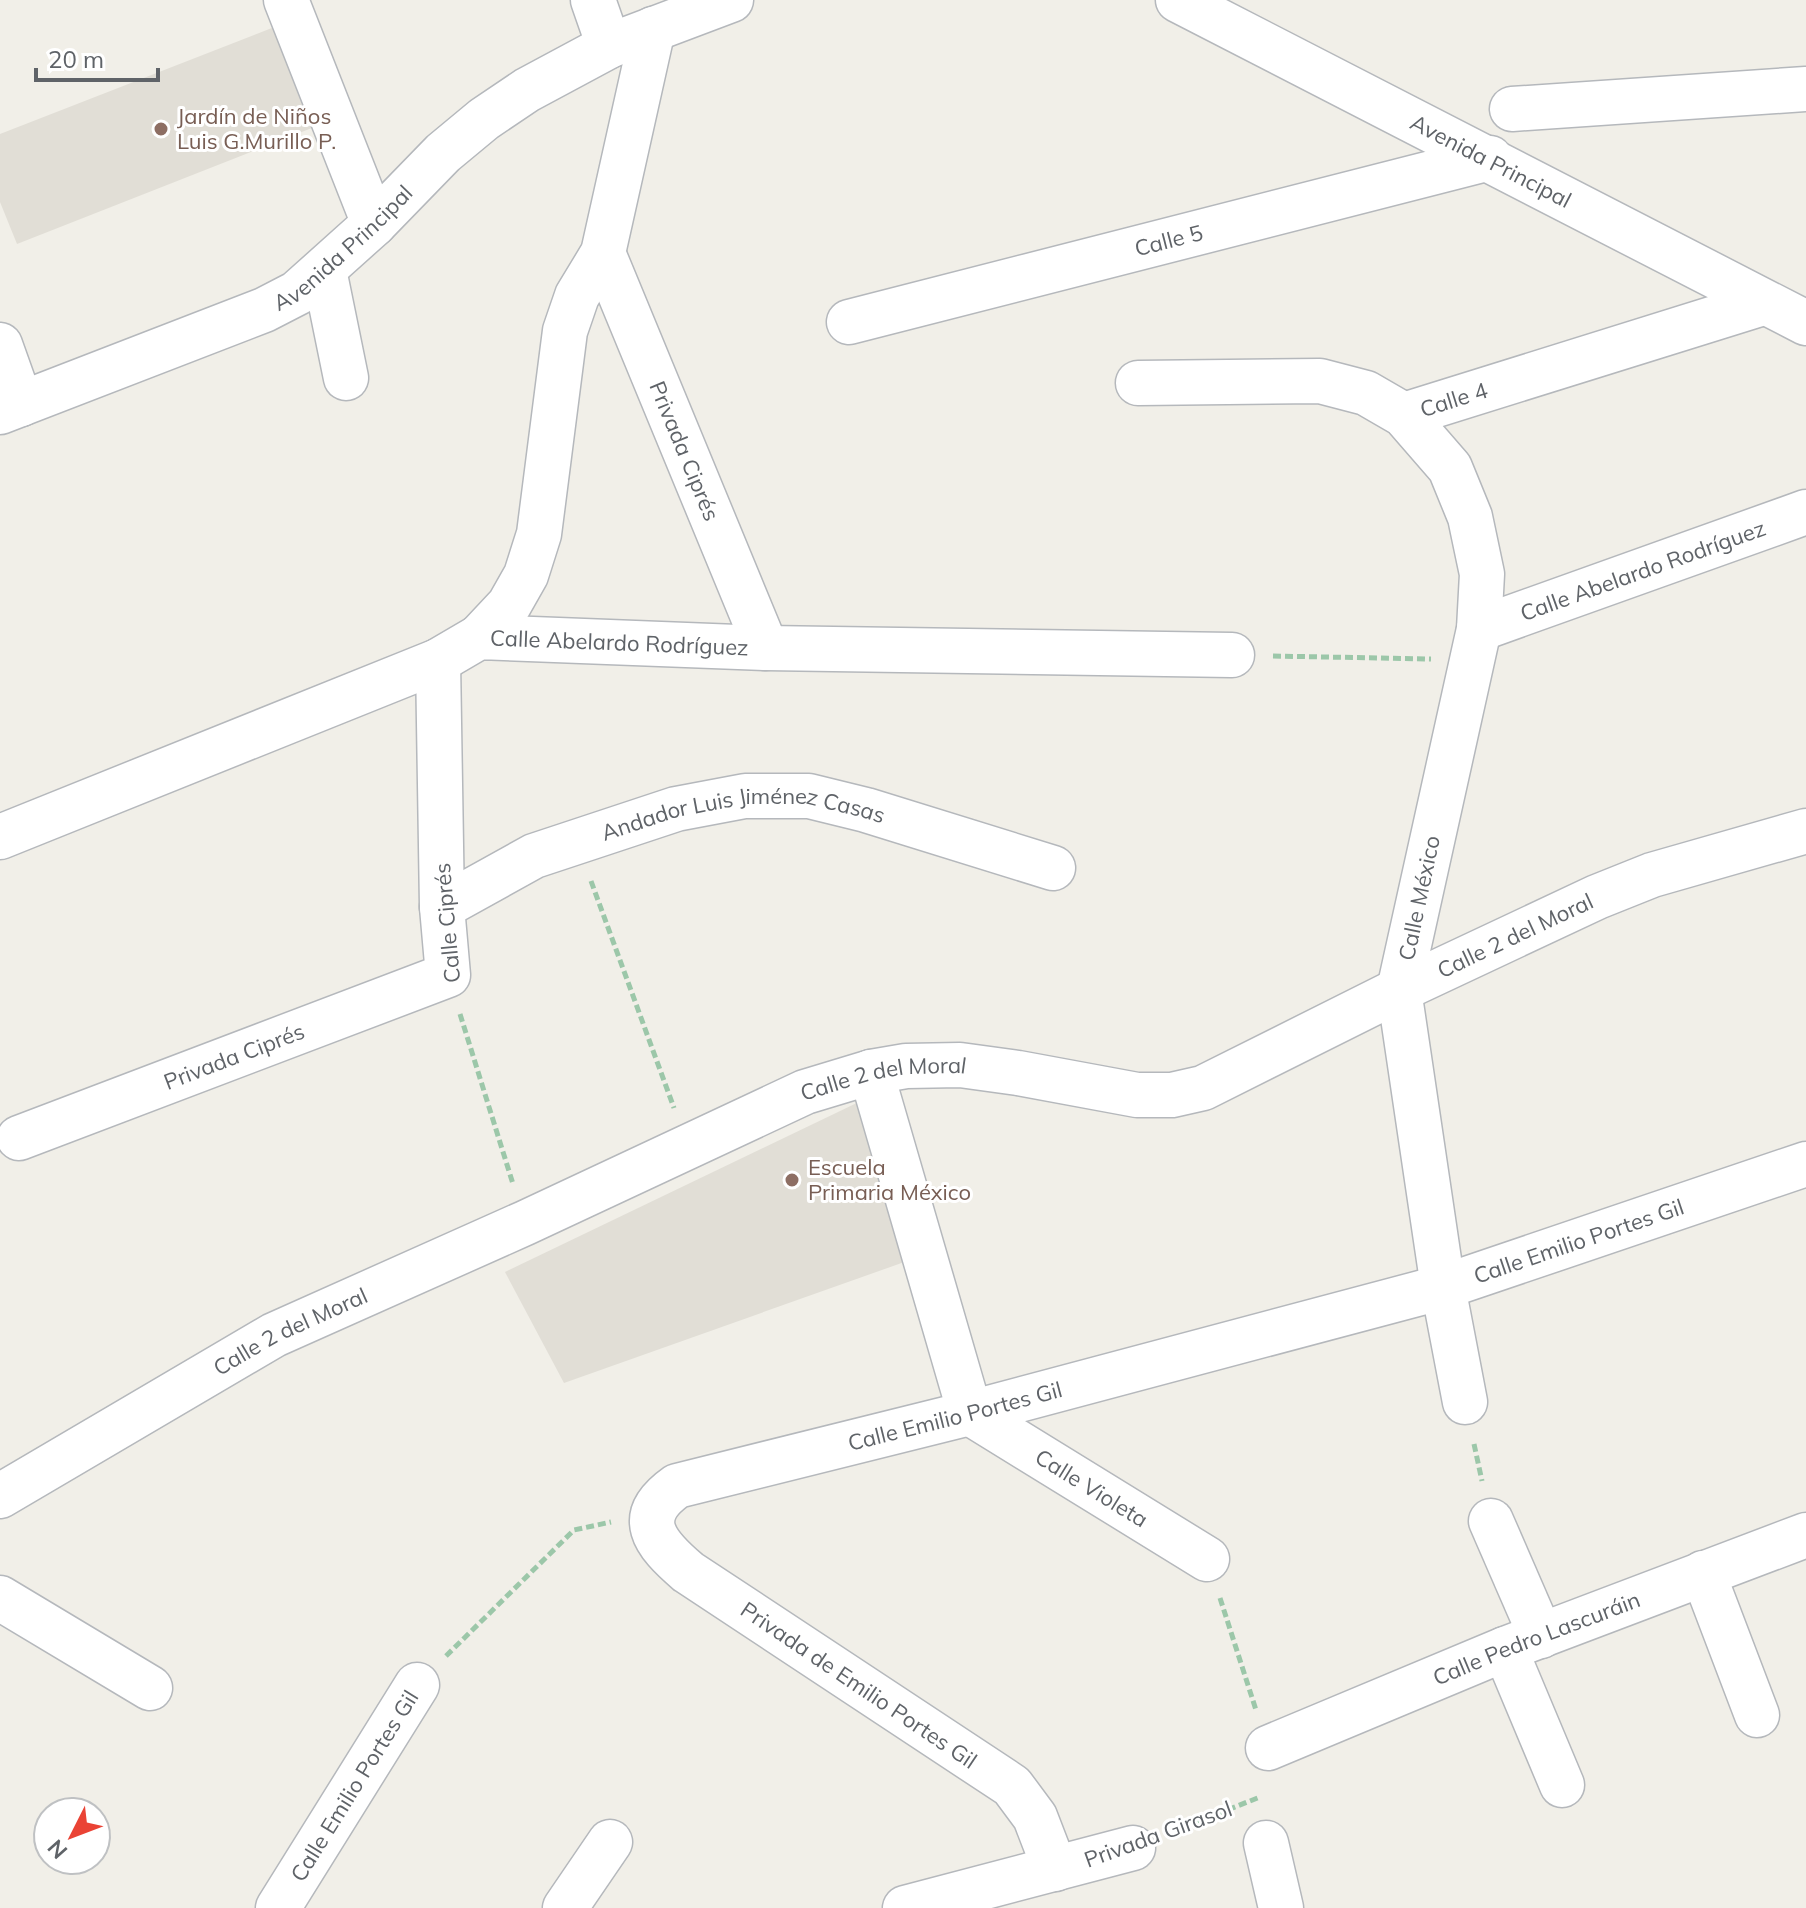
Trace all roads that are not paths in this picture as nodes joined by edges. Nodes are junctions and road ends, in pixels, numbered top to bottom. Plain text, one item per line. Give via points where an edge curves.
1 (286, 0) edge
2 (593, 0) edge
3 (731, 0) edge
4 (1178, 0) edge
5 (653, 29) junction
6 (609, 46) junction
7 (1806, 89) edge
8 (1512, 109) dead end
9 (1490, 158) junction
10 (374, 224) junction
11 (603, 253) junction
12 (324, 270) junction
13 (1763, 303) junction
14 (849, 322) dead end
15 (1806, 323) edge
16 (0, 345) edge
17 (346, 378) dead end
18 (1138, 383) dead end
19 (10, 408) edge
20 (1404, 415) junction
21 (1806, 512) edge
22 (479, 637) junction
23 (1475, 644) junction
24 (766, 648) junction
25 (1232, 655) road end
26 (438, 661) junction
27 (1806, 831) edge
28 (0, 837) edge
29 (1053, 868) dead end
30 (442, 907) junction
31 (448, 975) joint
32 (1399, 990) junction
33 (871, 1072) junction
34 (19, 1138) dead end
35 (1806, 1164) edge
36 (1443, 1287) junction
37 (1465, 1402) road end
38 (970, 1413) junction
39 (0, 1496) edge
40 (651, 1514) joint
41 (1491, 1521) road end
42 (1806, 1535) edge
43 (1207, 1559) road end
44 (1703, 1573) junction
45 (0, 1598) edge
46 (1523, 1642) junction
47 (417, 1685) road end
48 (150, 1688) dead end
49 (1757, 1715) dead end
50 (1268, 1748) road end
51 (1562, 1785) dead end
52 (610, 1842) dead end
53 (1266, 1843) road end
54 (1133, 1848) road end
55 (1055, 1869) junction
56 (278, 1908) edge
57 (565, 1908) edge
58 (905, 1908) edge
59 (1281, 1908) edge

1 - 10 street
2 - 6 street
3 - 5 street, Avenida Principal
4 - 9 street, Avenida Principal
5 - 6 street, Avenida Principal
5 - 11 street
6 - 10 street, Avenida Principal via 484,119
7 - 8 street
9 - 13 street, Avenida Principal
9 - 14 street, Calle 5
10 - 12 street, Avenida Principal
11 - 22 street via 577,296 565,331 539,534 526,575 509,605
11 - 24 street, Privada Ciprés
12 - 17 street
12 - 19 street, Avenida Principal via 297,293 264,310
13 - 15 street, Avenida Principal
13 - 20 street, Calle 4
16 - 19 street
18 - 20 street, Calle 4 via 1320,381 1366,393
20 - 23 street, Calle México via 1450,468 1470,517 1482,574
21 - 23 street, Calle Abelardo Rodríguez
22 - 24 street, Calle Abelardo Rodríguez
22 - 26 street, Calle Abelardo Rodríguez
23 - 32 street, Calle México
24 - 25 street, Calle Abelardo Rodríguez
26 - 28 street, Calle Abelardo Rodríguez
26 - 30 street, Calle Ciprés
27 - 32 street, Calle 2 del Moral via 1652,875
29 - 30 street, Andador Luis Jiménez Casas via 809,796 745,796 676,809 534,856
30 - 31 street, Calle Ciprés
31 - 34 street, Privada Ciprés
32 - 33 street, Calle 2 del Moral via 1203,1088 1172,1095 1137,1095 960,1065
32 - 36 street, Calle México
33 - 38 street
33 - 39 street, Calle 2 del Moral via 805,1092 274,1335
35 - 36 street, Calle Emilio Portes Gil
36 - 37 street, Calle México
36 - 38 street, Calle Emilio Portes Gil
38 - 40 street, Calle Emilio Portes Gil via 677,1486 659,1499
38 - 43 street, Calle Violeta
40 - 55 street, Privada de Emilio Portes Gil via 655,1536 688,1572 1012,1786 1035,1817
41 - 46 street
42 - 44 street, Calle Pedro Lascuráin
44 - 46 street, Calle Pedro Lascuráin
44 - 49 street
45 - 48 street
46 - 50 street, Calle Pedro Lascuráin
46 - 51 street
47 - 56 street, Calle Emilio Portes Gil
52 - 57 street
53 - 59 street
54 - 55 street, Privada Girasol
55 - 58 street, Privada Girasol

